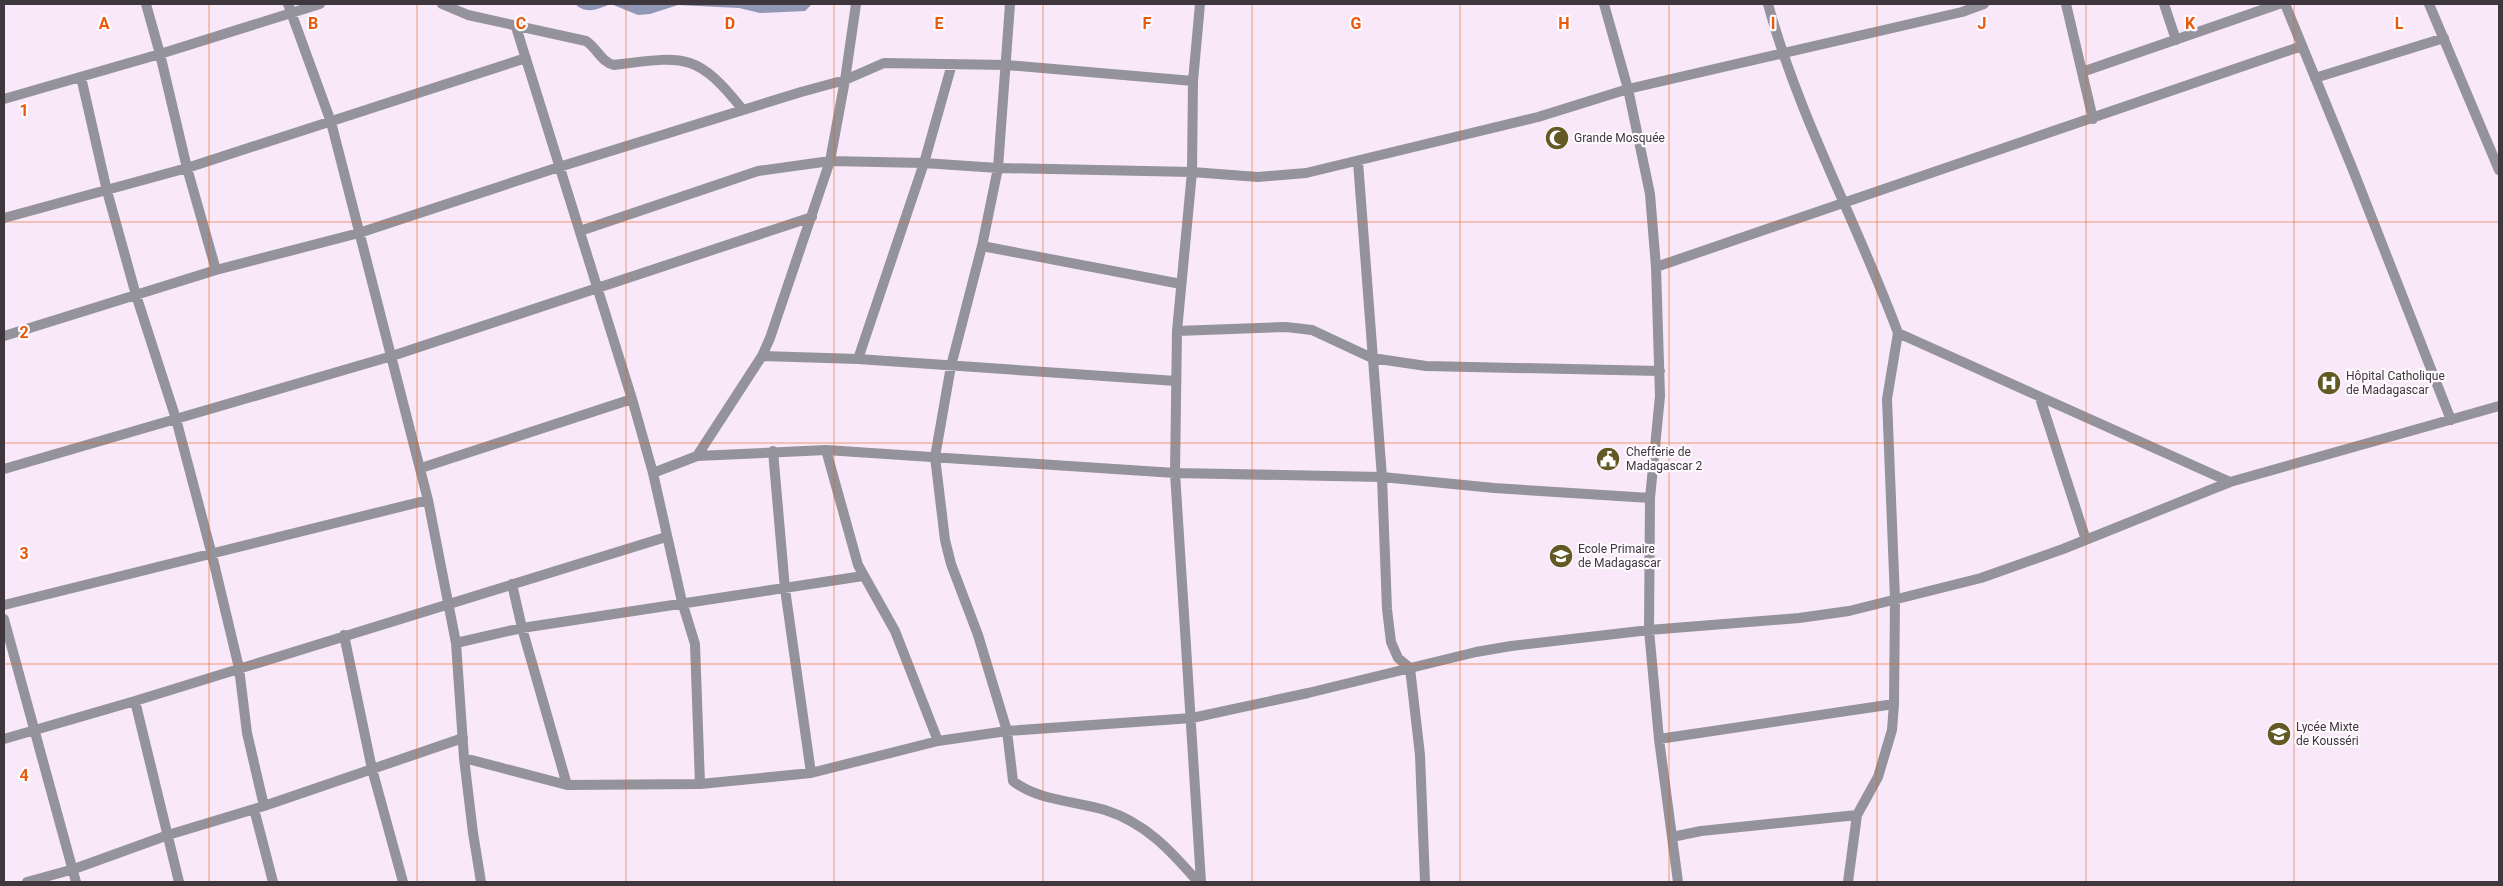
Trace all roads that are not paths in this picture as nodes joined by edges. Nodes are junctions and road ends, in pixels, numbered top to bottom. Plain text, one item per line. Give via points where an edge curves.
1 (146, 4) edge
2 (320, 4) edge
3 (442, 4) edge
4 (856, 4) edge
5 (1010, 4) edge
6 (1200, 4) edge
7 (1604, 4) edge
8 (1768, 4) edge
9 (1984, 4) edge
10 (2066, 4) edge
11 (2164, 4) edge
12 (2279, 4) edge
13 (2285, 4) edge
14 (2429, 4) edge
15 (290, 9) edge
16 (516, 27) junction
17 (2444, 38) junction
18 (2176, 40) junction
19 (2302, 46) junction
20 (160, 54) junction
21 (1782, 54) junction
22 (526, 58) junction
23 (952, 64) junction
24 (1006, 66) junction
25 (2082, 72) junction
26 (81, 77) junction
27 (2315, 78) junction
28 (845, 80) junction
29 (1193, 82) junction
30 (1628, 89) junction
31 (4, 99) edge
32 (743, 110) junction
33 (2093, 119) junction
34 (331, 122) junction
35 (830, 160) junction
36 (1358, 162) junction
37 (924, 163) junction
38 (560, 167) junction
39 (186, 168) junction
40 (998, 168) junction
41 (2499, 170) edge
42 (1192, 172) junction
43 (107, 191) junction
44 (1843, 204) junction
45 (812, 217) junction
46 (4, 218) edge
47 (580, 231) junction
48 (359, 233) junction
49 (982, 246) junction
50 (1656, 267) junction
51 (216, 270) junction
52 (1181, 284) junction
53 (598, 286) junction
54 (136, 296) junction
55 (1177, 331) junction
56 (1898, 333) junction
57 (4, 336) edge
58 (392, 356) junction
59 (762, 356) junction
60 (1372, 358) junction
61 (858, 359) junction
62 (951, 366) junction
63 (1660, 371) junction
64 (1176, 381) junction
65 (2040, 398) junction
66 (632, 399) junction
67 (2499, 406) edge
68 (176, 419) junction
69 (2451, 420) junction
70 (826, 450) junction
71 (773, 451) junction
72 (697, 456) junction
73 (934, 457) junction
74 (421, 468) junction
75 (4, 469) edge
76 (653, 473) junction
77 (1175, 473) junction
78 (1382, 477) junction
79 (2230, 482) junction
80 (1650, 498) junction
81 (428, 500) junction
82 (666, 537) junction
83 (2086, 540) junction
84 (212, 555) junction
85 (864, 576) junction
86 (512, 584) junction
87 (785, 589) junction
88 (1895, 599) junction
89 (682, 602) junction
90 (4, 605) edge
91 (449, 605) junction
92 (4, 619) edge
93 (522, 628) junction
94 (1650, 630) junction
95 (344, 635) junction
96 (456, 643) junction
97 (239, 668) junction
98 (1410, 668) junction
99 (135, 701) junction
100 (1894, 704) junction
101 (1192, 718) junction
102 (34, 729) junction
103 (1007, 731) junction
104 (4, 738) edge
105 (463, 738) junction
106 (1659, 739) junction
107 (938, 741) junction
108 (464, 758) junction
109 (372, 769) junction
110 (811, 773) junction
111 (700, 784) junction
112 (567, 785) junction
113 (259, 807) junction
114 (1857, 815) junction
115 (168, 835) junction
116 (1672, 837) junction
117 (74, 869) junction
118 (26, 882) edge
119 (76, 882) edge
120 (179, 882) edge
121 (273, 882) edge
122 (403, 882) edge
123 (481, 882) edge
124 (1200, 882) edge
125 (1425, 882) edge
126 (1678, 882) edge
127 (1848, 882) edge

1 - 20 street
2 - 15 street
3 - 16 street via 468,15
4 - 28 street
5 - 24 street
6 - 29 street
7 - 30 street
8 - 21 street
9 - 21 street
10 - 25 street
11 - 18 street
12 - 18 street
13 - 19 street
14 - 17 street
15 - 20 street
15 - 34 street
16 - 22 street
16 - 32 street via 586,40 607,63 614,65 677,58 691,61 723,85
17 - 27 street
17 - 41 street
18 - 25 street
19 - 27 street
19 - 33 street
20 - 26 street
20 - 39 street
21 - 30 street
21 - 44 street
22 - 34 street
22 - 38 street
23 - 24 street
23 - 28 street via 884,63
23 - 37 street
24 - 29 street
24 - 40 street
25 - 33 street
26 - 31 street
26 - 43 street
27 - 69 street
28 - 32 street
28 - 35 street
29 - 42 street
30 - 36 street via 1538,117
30 - 50 street via 1650,194
32 - 38 street
33 - 44 street
34 - 39 street
34 - 48 street
35 - 37 street
35 - 45 street
35 - 47 street via 758,171
36 - 42 street via 1306,173 1258,177
36 - 60 street
37 - 40 street
37 - 61 street
38 - 47 street
38 - 48 street
39 - 43 street
39 - 51 street
40 - 42 street
40 - 49 street
42 - 52 street
43 - 46 street
43 - 54 street
44 - 50 street
44 - 56 street
45 - 53 street
45 - 59 street
47 - 53 street
48 - 51 street
48 - 58 street
49 - 52 street
49 - 62 street
50 - 63 street
51 - 54 street
52 - 55 street
53 - 58 street
53 - 66 street
54 - 57 street
54 - 68 street
55 - 60 street via 1303,329 1342,342
55 - 64 street
56 - 65 street
56 - 88 street via 1887,399
58 - 68 street
58 - 74 street
59 - 61 street
59 - 72 street
60 - 63 street via 1426,366
60 - 78 street
61 - 62 street
62 - 64 street
62 - 73 street
63 - 80 street
64 - 77 street
65 - 79 street
65 - 83 street
66 - 74 street
66 - 76 street
67 - 69 street
68 - 75 street
68 - 84 street
69 - 79 street
70 - 71 street
70 - 73 street
70 - 85 street via 858,565
71 - 72 street
71 - 87 street
72 - 76 street
73 - 77 street
73 - 103 street via 951,564 978,635
74 - 81 street
76 - 82 street
77 - 78 street
77 - 101 street
78 - 80 street
78 - 98 street via 1391,642 1398,658
79 - 83 street
80 - 94 street
81 - 84 street
81 - 91 street
82 - 86 street
82 - 89 street
83 - 88 street via 1981,578
84 - 90 street
84 - 97 street
85 - 87 street
85 - 107 street via 895,631
86 - 91 street
86 - 93 street
87 - 89 street
87 - 110 street
88 - 94 street via 1849,611 1799,618
88 - 100 street
89 - 93 street
89 - 111 street via 695,644
91 - 95 street
91 - 96 street
92 - 102 street
93 - 96 street
93 - 112 street
94 - 98 street via 1511,646
94 - 106 street
95 - 97 street
95 - 109 street
96 - 105 street
97 - 99 street
97 - 113 street
98 - 101 street
98 - 125 street via 1420,755
99 - 102 street
99 - 115 street
100 - 106 street
100 - 114 street via 1892,730 1878,777
101 - 103 street
101 - 124 street
102 - 104 street
102 - 117 street
103 - 107 street
103 - 124 street via 1013,781 1021,788 1124,817 1156,837
105 - 108 street
105 - 109 street
106 - 116 street
107 - 110 street
108 - 112 street
108 - 123 street
109 - 113 street
109 - 122 street
110 - 111 street
111 - 112 street
113 - 115 street
113 - 121 street
114 - 116 street via 1701,831
114 - 127 street
115 - 117 street
115 - 120 street
116 - 126 street
117 - 118 street
117 - 119 street

